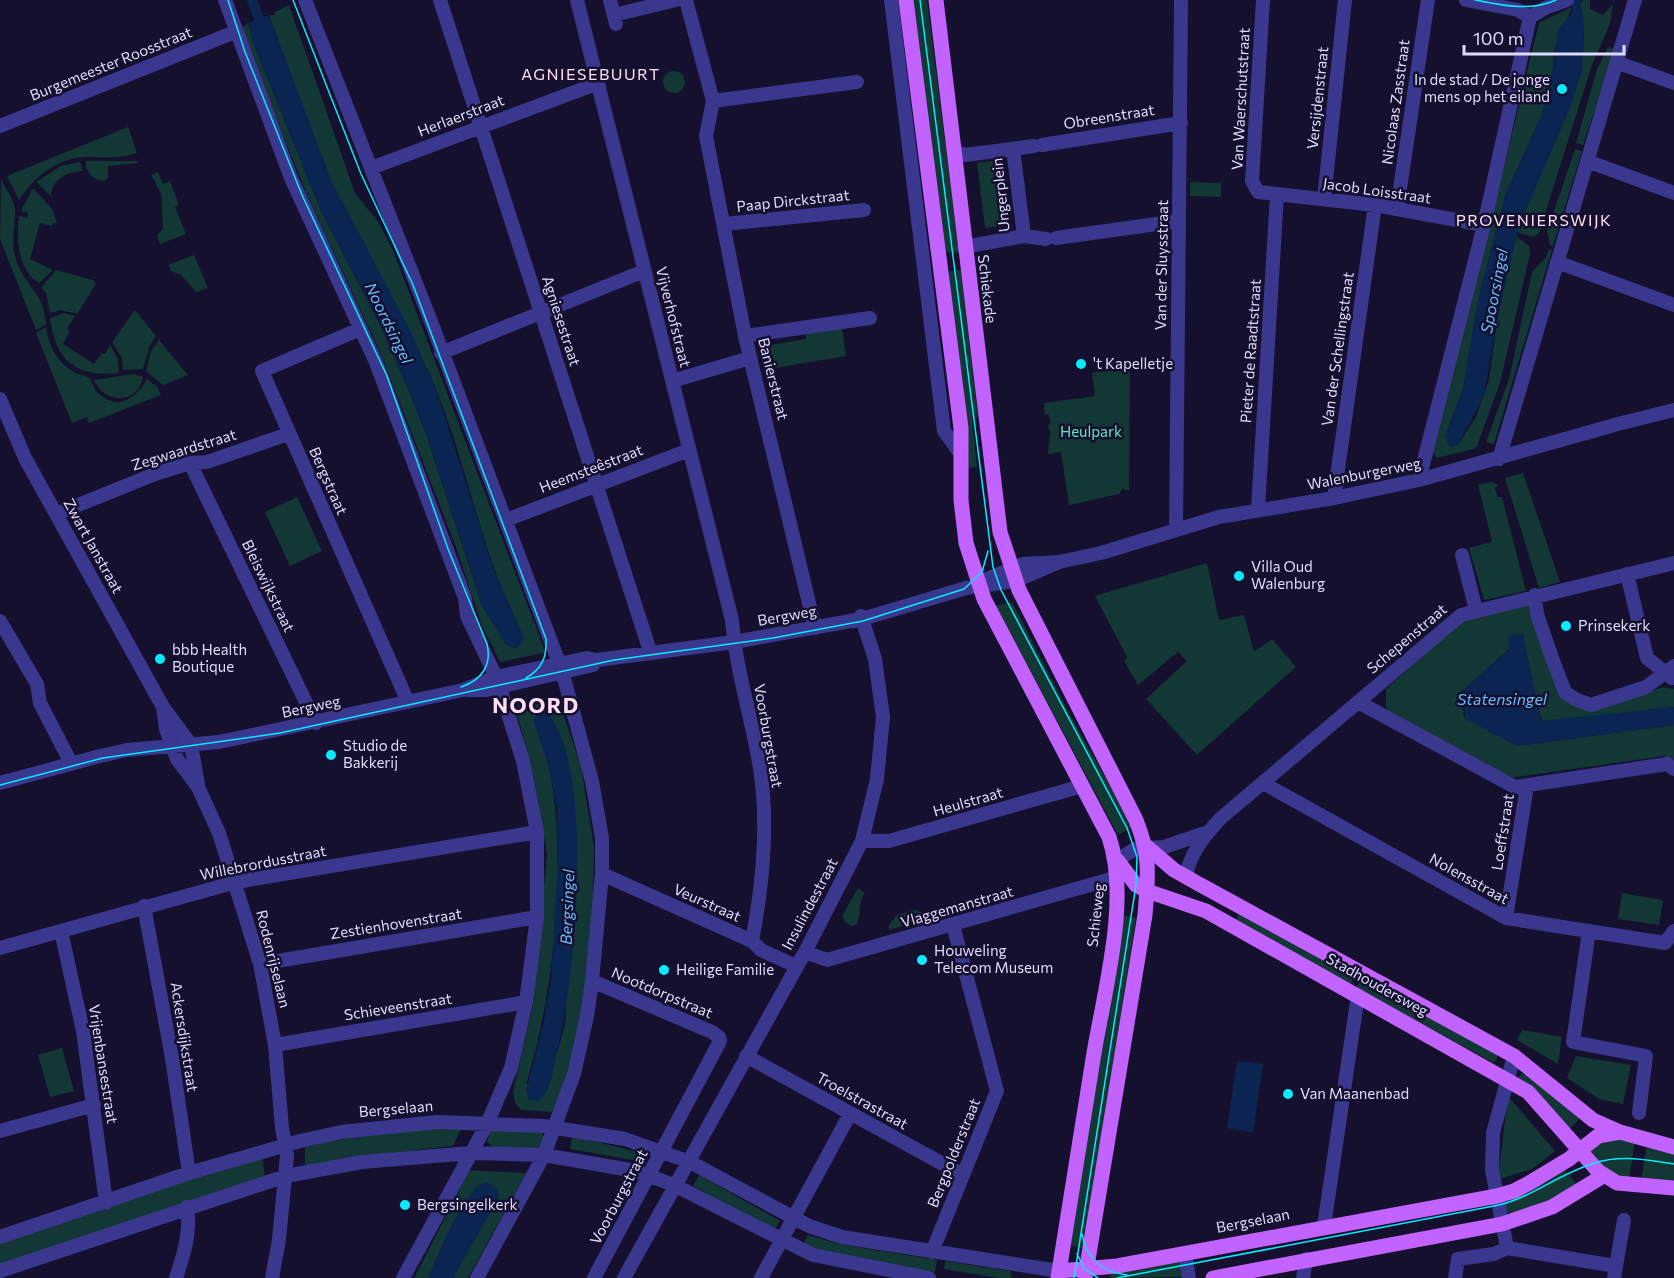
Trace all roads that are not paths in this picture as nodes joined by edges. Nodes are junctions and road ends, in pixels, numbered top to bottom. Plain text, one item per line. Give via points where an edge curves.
1 (225, 0) edge
2 (305, 0) edge
3 (440, 0) edge
4 (577, 0) edge
5 (610, 0) edge
6 (676, 0) edge
7 (686, 0) edge
8 (891, 0) edge
9 (906, 0) edge
10 (936, 0) edge
11 (1181, 0) edge
12 (1263, 0) edge
13 (1345, 0) edge
14 (1428, 0) edge
15 (1466, 0) edge
16 (1567, 0) edge
17 (1635, 0) edge
18 (1541, 4) edge
19 (1530, 17) junction
20 (235, 32) junction
21 (1616, 62) junction
22 (858, 82) dead end
23 (1674, 83) edge
24 (596, 84) junction
25 (713, 101) junction
26 (1181, 123) junction
27 (0, 126) edge
28 (482, 126) junction
29 (1013, 149) junction
30 (955, 152) junction
31 (1587, 161) junction
32 (371, 168) junction
33 (1674, 193) edge
34 (1270, 195) junction
35 (1324, 199) junction
36 (1375, 205) junction
37 (1397, 209) junction
38 (864, 210) dead end
39 (1178, 221) junction
40 (725, 224) junction
41 (1484, 225) junction
42 (1024, 236) junction
43 (964, 246) junction
44 (1557, 262) junction
45 (644, 271) junction
46 (1674, 305) edge
47 (541, 313) junction
48 (870, 318) dead end
49 (360, 329) junction
50 (745, 336) junction
51 (441, 353) junction
52 (750, 358) junction
53 (672, 381) junction
54 (0, 399) edge
55 (1674, 410) edge
56 (288, 434) junction
57 (689, 450) junction
58 (960, 453) junction
59 (1499, 459) junction
60 (190, 463) junction
61 (1419, 480) junction
62 (597, 484) junction
63 (1334, 498) junction
64 (1258, 509) junction
65 (56, 513) junction
66 (506, 520) junction
67 (1176, 530) junction
68 (1462, 555) dead end
69 (1674, 563) edge
70 (1627, 574) junction
71 (1013, 575) junction
72 (978, 585) junction
73 (1535, 595) junction
74 (1476, 610) junction
75 (861, 617) junction
76 (0, 621) edge
77 (816, 628) junction
78 (734, 643) junction
79 (650, 651) junction
80 (560, 668) junction
81 (1672, 673) edge
82 (498, 682) junction
83 (408, 702) junction
84 (1358, 702) junction
85 (163, 707) junction
86 (316, 723) junction
87 (189, 742) junction
88 (172, 743) junction
89 (71, 763) junction
90 (1674, 769) edge
91 (0, 783) edge
92 (1263, 783) junction
93 (1082, 786) junction
94 (1527, 786) junction
95 (198, 787) junction
96 (537, 832) junction
97 (1208, 832) junction
98 (862, 841) junction
99 (1146, 846) junction
100 (1117, 860) junction
101 (602, 874) junction
102 (1186, 876) junction
103 (1118, 877) junction
104 (236, 882) junction
105 (1147, 891) junction
106 (1163, 896) junction
107 (144, 906) junction
108 (1237, 906) junction
109 (1145, 915) junction
110 (537, 917) junction
111 (1506, 918) junction
112 (1228, 923) junction
113 (953, 925) junction
114 (61, 931) junction
115 (1589, 931) junction
116 (1674, 931) edge
117 (752, 941) junction
118 (0, 948) edge
119 (805, 952) junction
120 (260, 964) junction
121 (796, 966) junction
122 (592, 981) junction
123 (1358, 995) junction
124 (526, 1002) junction
125 (718, 1036) joint
126 (275, 1044) junction
127 (746, 1056) junction
128 (1514, 1056) junction
129 (1508, 1079) junction
130 (94, 1105) junction
131 (1640, 1113) dead end
132 (850, 1114) junction
133 (487, 1124) junction
134 (555, 1127) junction
135 (0, 1131) edge
136 (1620, 1132) junction
137 (286, 1145) junction
138 (1674, 1146) edge
139 (1581, 1150) junction
140 (662, 1152) junction
141 (471, 1154) junction
142 (544, 1155) junction
143 (690, 1162) junction
144 (189, 1173) junction
145 (963, 1175) junction
146 (286, 1176) junction
147 (650, 1176) junction
148 (1603, 1176) junction
149 (674, 1185) junction
150 (1674, 1188) edge
151 (1497, 1196) junction
152 (106, 1203) junction
153 (187, 1207) junction
154 (793, 1218) junction
155 (1624, 1220) dead end
156 (1502, 1224) junction
157 (1324, 1226) junction
158 (0, 1237) edge
159 (782, 1241) junction
160 (1507, 1248) junction
161 (932, 1252) junction
162 (1185, 1253) junction
163 (1306, 1259) junction
164 (0, 1271) edge
165 (1016, 1272) edge
166 (1615, 1272) edge
167 (1058, 1274) edge
168 (1086, 1274) edge
169 (894, 1275) edge
170 (176, 1278) edge
171 (272, 1278) edge
172 (403, 1278) edge
173 (477, 1278) edge
174 (594, 1278) edge
175 (624, 1278) edge
176 (760, 1278) edge
177 (929, 1278) edge
178 (1189, 1278) edge
179 (1213, 1278) edge
180 (1303, 1278) edge
181 (1455, 1278) edge

1 - 20 street
2 - 32 street
3 - 28 street, Agniesestraat
4 - 24 street, Vijverhofstraat
5 - 6 street via 615,20
7 - 25 street
8 - 58 street via 944,431
9 - 58 main road via 961,428
10 - 30 main road, Schiekade
11 - 26 street, Van der Sluysstraat
12 - 34 street, Van Waerschutstraat via 1252,181 1258,192
13 - 35 street, Versijdenstraat
14 - 37 street, Nicolaas Zasstraat
15 - 19 street via 1518,10
16 - 18 street
17 - 21 street
18 - 19 street
19 - 41 street
20 - 27 street, Burgemeester Roosstraat
20 - 49 street via 291,178
21 - 23 street
21 - 31 street
22 - 25 street
24 - 28 street, Herlaerstraat
24 - 45 street, Vijverhofstraat
25 - 40 street, Banierstraat via 706,136
26 - 29 street, Obreenstraat
26 - 39 street, Van der Sluysstraat
28 - 32 street, Herlaerstraat
28 - 47 street, Agniesestraat
29 - 30 street, Ungerplein
29 - 42 street, Ungerplein
30 - 43 main road, Schiekade
31 - 33 street
31 - 44 street
32 - 51 street
34 - 35 street, Jacob Loisstraat
34 - 64 street, Pieter de Raadtstraat
35 - 36 street, Jacob Loisstraat
36 - 37 street, Jacob Loisstraat
36 - 63 street, Van der Schellingstraat
37 - 41 street, Jacob Loisstraat
38 - 40 street, Paap Dirckstraat
39 - 42 street via 1051,238
39 - 67 street, Van der Sluysstraat
40 - 50 street, Banierstraat
41 - 61 street
42 - 43 street, Ungerplein
43 - 71 main road, Schiekade via 1000,532
44 - 46 street
44 - 59 street
45 - 47 street
45 - 53 street, Vijverhofstraat
47 - 51 street
47 - 62 street, Agniesestraat
48 - 50 street
49 - 56 street, Bergstraat via 262,371
49 - 82 street via 465,598 467,616
50 - 52 street, Banierstraat
51 - 66 street
52 - 53 street
52 - 77 street, Banierstraat
53 - 57 street, Vijverhofstraat
54 - 65 street, Zwart Janstraat via 25,458
55 - 59 street, Walenburgerweg
56 - 60 street, Zegwaardstraat via 207,462
56 - 83 street, Bergstraat
57 - 62 street, Heemsteêstraat
57 - 78 street, Vijverhofstraat via 732,620
58 - 72 main road via 966,543
59 - 61 street, Walenburgerweg
60 - 65 street, Zegwaardstraat
60 - 86 street, Bleiswijkstraat
61 - 63 street, Walenburgerweg
62 - 66 street, Heemsteêstraat
62 - 79 street, Agniesestraat
63 - 64 street, Walenburgerweg
64 - 67 street, Walenburgerweg
65 - 85 street, Zwart Janstraat
66 - 80 street
67 - 71 street, Walenburgerweg
68 - 74 street
69 - 70 street, Schepenstraat
70 - 73 street, Schepenstraat
70 - 81 street via 1647,658
71 - 72 street, Walenburgerweg
71 - 99 main road
72 - 75 street, Bergweg
72 - 93 main road, Schieweg
73 - 74 street, Schepenstraat
73 - 81 street via 1537,614 1565,692 1575,699 1591,705 1646,687
74 - 84 street, Schepenstraat via 1461,615
75 - 77 street, Bergweg
75 - 98 street, Insulindestraat via 875,659 883,717 877,779
76 - 89 street via 37,684 40,703
77 - 78 street, Bergweg
78 - 79 street, Bergweg
78 - 117 street, Voorburgstraat via 760,772 765,832 762,889
79 - 80 street, Bergweg via 597,660 588,667
80 - 82 street, Bergweg
80 - 101 street via 598,810
82 - 83 street, Bergweg
82 - 96 street via 523,761
83 - 86 street, Bergweg
84 - 92 street, Schepenstraat
84 - 94 street via 1505,784
85 - 87 street, Zwart Janstraat
85 - 88 street, Zwart Janstraat
86 - 87 street, Bergweg
87 - 88 street, Bergweg
87 - 95 street, Rodenrijselaan
88 - 89 street, Bergweg
88 - 95 street, Rodenrijselaan via 177,759
89 - 91 street, Bergweg
90 - 94 street via 1666,764
92 - 97 street, Schepenstraat
92 - 111 street, Nolensstraat
93 - 98 street, Heulstraat via 889,841
93 - 100 main road, Schieweg
94 - 111 street, Loeffstraat
95 - 104 street, Rodenrijselaan
96 - 104 street, Willebrordusstraat
96 - 110 street
97 - 99 street, Schepenstraat via 1164,847
97 - 102 street, Schepenstraat via 1191,858
98 - 119 street, Insulindestraat
99 - 100 street, Schepenstraat
99 - 102 main road, Stadhoudersweg
99 - 105 main road
100 - 103 main road, Schieweg
100 - 105 main road, Stadhoudersweg via 1136,885
101 - 117 street, Veurstraat
101 - 122 street
102 - 108 main road, Stadhoudersweg
103 - 113 street, Vlaggemanstraat
103 - 167 main road, Schieweg via 1109,962
104 - 107 street, Willebrordusstraat
104 - 120 street, Rodenrijselaan
105 - 106 main road, Stadhoudersweg
105 - 109 main road
106 - 109 main road
106 - 112 main road, Stadhoudersweg
107 - 114 street, Willebrordusstraat
107 - 144 street, Ackersdijkstraat
108 - 112 main road
108 - 128 main road, Stadhoudersweg
109 - 168 main road
110 - 120 street, Zestienhovenstraat
110 - 124 street
111 - 115 street, Nolensstraat
112 - 123 main road, Stadhoudersweg
113 - 119 street, Vlaggemanstraat via 826,960
113 - 145 street, Bergpolderstraat via 997,1087
114 - 118 street, Willebrordusstraat
114 - 130 street, Vrijenbansestraat
115 - 116 street, Nolensstraat via 1665,943
115 - 131 street via 1573,1042 1646,1056
117 - 121 street, Veurstraat via 761,950
119 - 121 street, Insulindestraat
120 - 126 street, Rodenrijselaan
121 - 127 street, Insulindestraat
122 - 125 street, Nootdorpstraat
122 - 134 street via 580,1053
123 - 129 main road, Stadhoudersweg
123 - 157 street
124 - 126 street, Schieveenstraat
124 - 133 street via 511,1068
125 - 140 street, Voorburgstraat via 717,1050
126 - 137 street, Rodenrijselaan
127 - 132 street, Troelstrastraat
127 - 143 street, Insulindestraat
128 - 129 street
128 - 136 main road, Stadhoudersweg via 1593,1120
129 - 139 main road, Stadhoudersweg via 1528,1092
129 - 151 street via 1493,1133 1492,1170
130 - 135 street
130 - 152 street, Vrijenbansestraat
132 - 145 street, Troelstrastraat
132 - 154 street
133 - 134 street, Bergselaan
133 - 137 street, Bergselaan via 418,1123 341,1132
133 - 141 street
134 - 140 street, Bergselaan via 625,1139
134 - 142 street
136 - 138 main road, Stadhoudersweg
136 - 139 main road, Bergselaan via 1598,1136
137 - 144 street, Bergselaan
137 - 146 street, Rodenrijselaan
139 - 148 main road, Stadhoudersweg
139 - 151 main road, Bergselaan via 1532,1182
140 - 143 street, Bergselaan
140 - 147 street, Voorburgstraat
141 - 142 street
141 - 146 street via 362,1162
141 - 172 street
142 - 147 street via 611,1165
142 - 173 street
143 - 149 street, Insulindestraat
143 - 154 street, Bergselaan
144 - 152 street, Bergselaan
145 - 161 street, Bergpolderstraat
146 - 153 street
146 - 171 street, Rodenrijselaan
147 - 149 street
147 - 174 street, Voorburgstraat
148 - 150 main road via 1617,1183
148 - 156 main road via 1552,1207
149 - 159 street
149 - 175 street, Insulindestraat
151 - 156 street
151 - 157 main road, Bergselaan
152 - 158 street, Bergselaan
153 - 164 street
153 - 170 street via 190,1224
154 - 159 street
154 - 161 street, Bergselaan via 842,1237
155 - 166 street
156 - 160 street
156 - 163 main road
157 - 162 main road, Bergselaan
159 - 169 street via 813,1255
159 - 176 street
160 - 166 street
160 - 181 street via 1494,1254 1458,1259
161 - 165 street, Bergselaan
162 - 168 main road, Bergselaan
162 - 178 street
163 - 179 main road
163 - 180 street
165 - 167 street, Bergselaan
167 - 168 main road, Bergselaan
169 - 177 street

